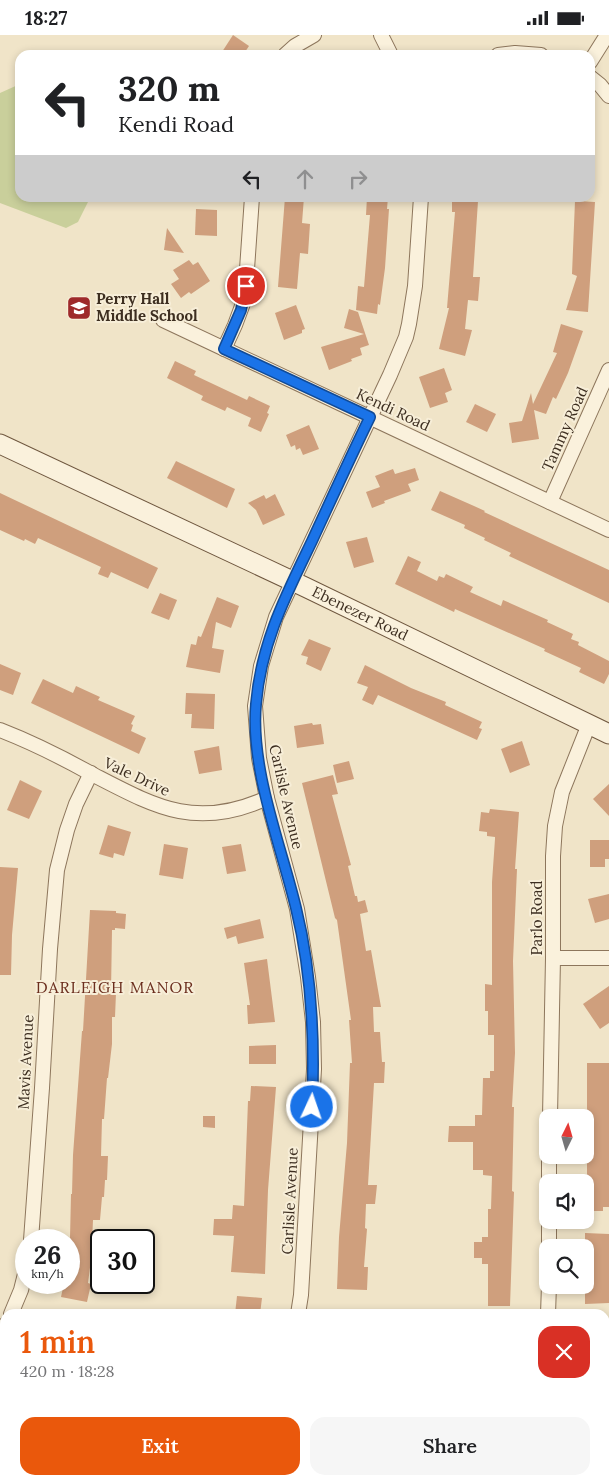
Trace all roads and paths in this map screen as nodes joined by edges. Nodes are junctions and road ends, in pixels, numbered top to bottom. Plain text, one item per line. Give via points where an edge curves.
1 (314, 35) edge
2 (381, 35) edge
3 (607, 35) edge
4 (291, 50) edge
5 (388, 50) edge
6 (595, 54) edge
7 (595, 81) edge
8 (609, 96) edge
9 (252, 202) edge
10 (421, 202) edge
11 (163, 320) dead end
12 (224, 349) junction
13 (609, 370) edge
14 (370, 417) junction
15 (0, 445) edge
16 (550, 502) junction
17 (609, 530) edge
18 (292, 582) junction
19 (589, 724) junction
20 (0, 730) edge
21 (609, 734) edge
22 (90, 773) junction
23 (267, 799) junction
24 (553, 958) junction
25 (609, 958) edge
26 (550, 1109) edge
27 (32, 1229) edge
28 (20, 1294) edge
29 (548, 1294) edge
30 (14, 1309) edge
31 (299, 1309) edge
32 (548, 1309) edge

1 - 4 street
2 - 5 street
3 - 6 street
7 - 8 street
9 - 12 street via 245,298
10 - 14 street, Carlisle Avenue via 409,324
11 - 12 street, Kendi Road
12 - 14 street, Kendi Road
13 - 16 street, Tammy Road
14 - 16 street, Kendi Road
14 - 18 street, Carlisle Avenue
15 - 18 street, Ebenezer Road
16 - 17 street, Kendi Road
18 - 19 street, Ebenezer Road
18 - 23 street, Carlisle Avenue via 268,639 257,690 256,735
19 - 21 street, Ebenezer Road
19 - 24 street, Parlo Road via 562,792 555,826
20 - 22 street, Vale Drive
22 - 23 street, Vale Drive via 156,805 186,813 228,811
22 - 27 street, Mavis Avenue via 67,830 57,870
23 - 31 street, Carlisle Avenue via 297,909 312,1022 314,1069
24 - 25 street
24 - 26 street, Parlo Road
28 - 30 street
29 - 32 street

